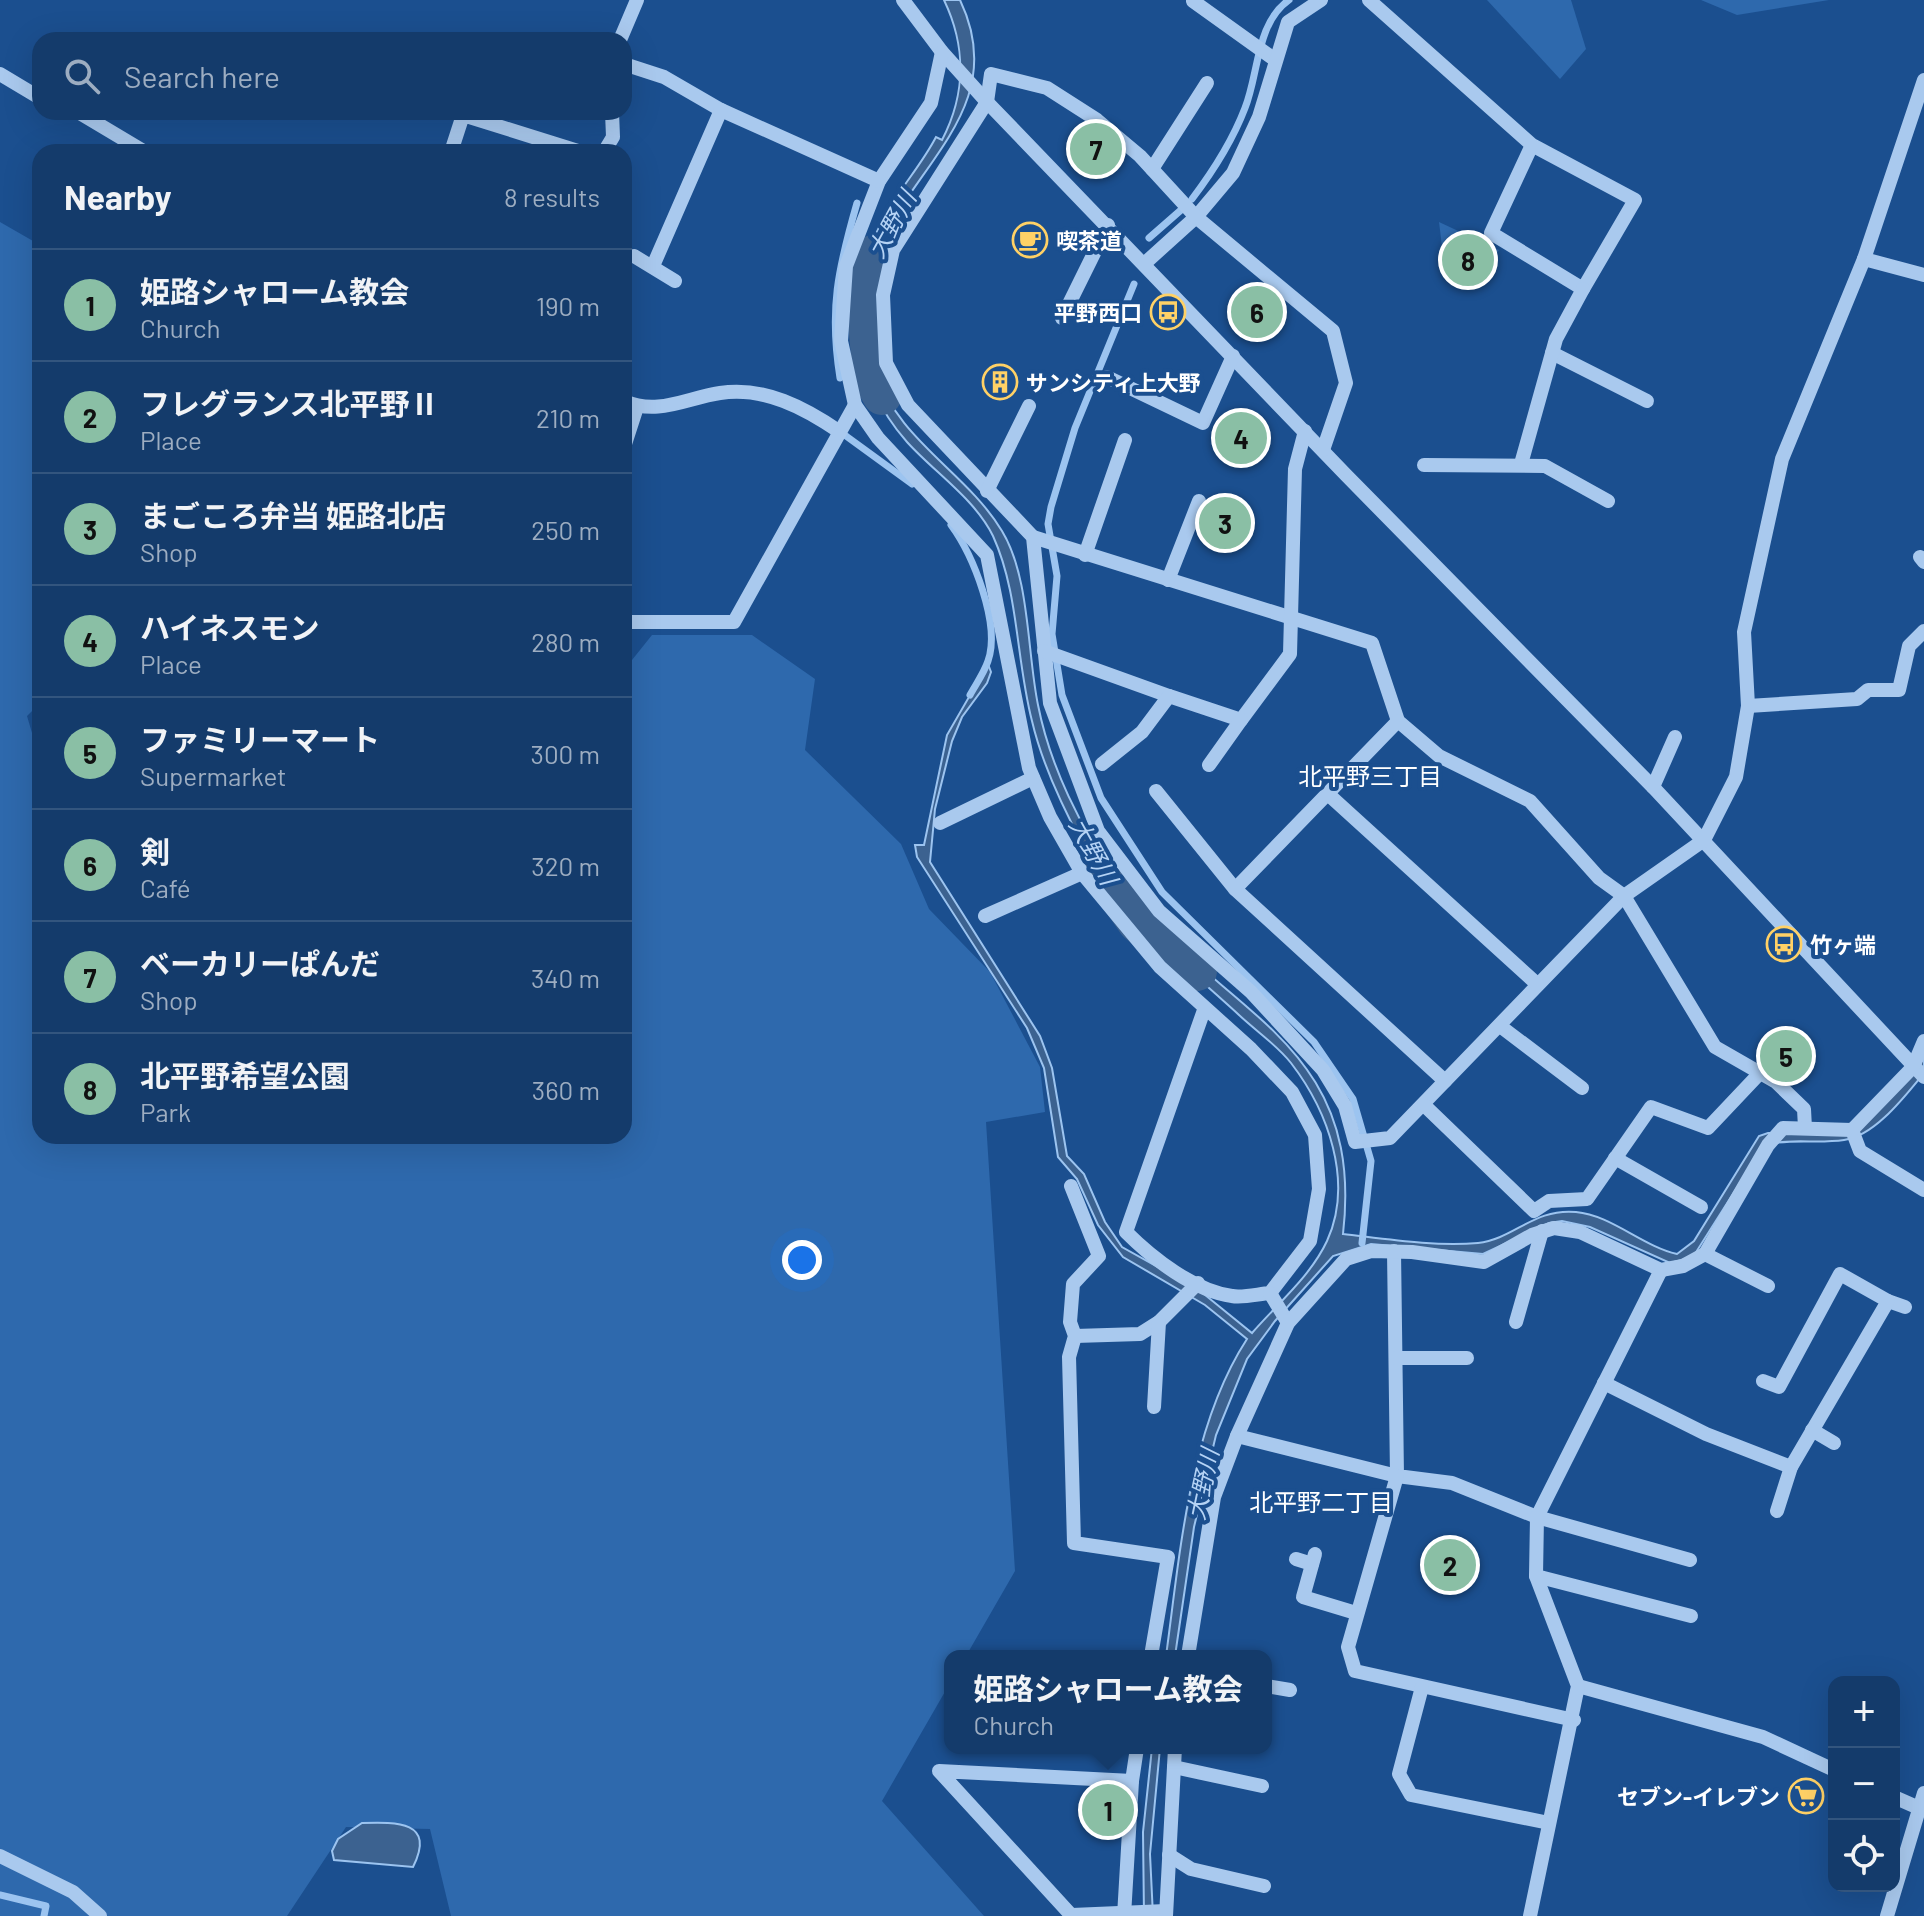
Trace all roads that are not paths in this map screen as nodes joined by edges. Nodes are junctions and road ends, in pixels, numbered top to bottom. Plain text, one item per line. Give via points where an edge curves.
1 (637, 0) edge
2 (903, 0) edge
3 (1321, 0) edge
4 (1369, 0) edge
5 (1193, 1) edge
6 (623, 32) edge
7 (942, 52) junction
8 (1274, 59) junction
9 (632, 67) edge
10 (0, 74) edge
11 (1924, 80) edge
12 (1207, 83) dead end
13 (32, 93) edge
14 (987, 102) junction
15 (721, 110) junction
16 (91, 120) edge
17 (461, 120) edge
18 (479, 120) edge
19 (612, 120) edge
20 (132, 144) edge
21 (454, 144) edge
22 (555, 144) edge
23 (609, 144) edge
24 (1532, 145) junction
25 (1152, 169) junction
26 (879, 181) junction
27 (1196, 217) junction
28 (1108, 225) junction
29 (634, 256) dead end
30 (1864, 259) junction
31 (1144, 264) junction
32 (653, 266) junction
33 (1924, 275) edge
34 (675, 281) dead end
35 (1583, 289) junction
36 (1062, 318) dead end
37 (1552, 353) junction
38 (1233, 356) junction
39 (1107, 377) dead end
40 (1647, 401) dead end
41 (632, 404) edge
42 (855, 405) junction
43 (1029, 406) dead end
44 (1305, 431) junction
45 (840, 432) junction
46 (1125, 440) dead end
47 (1323, 450) junction
48 (1521, 464) junction
49 (1424, 465) dead end
50 (987, 491) junction
51 (1199, 501) dead end
52 (1608, 501) dead end
53 (1033, 537) junction
54 (1085, 555) junction
55 (1168, 580) junction
56 (1291, 617) junction
57 (632, 622) edge
58 (1924, 631) edge
59 (1044, 651) junction
60 (1169, 696) junction
61 (1748, 706) junction
62 (1241, 720) junction
63 (1398, 721) junction
64 (1675, 737) dead end
65 (1102, 764) dead end
66 (1209, 765) dead end
67 (1033, 778) junction
68 (1653, 787) junction
69 (1156, 791) dead end
70 (1329, 795) junction
71 (940, 823) dead end
72 (1704, 840) junction
73 (1082, 873) junction
74 (1235, 889) junction
75 (1624, 896) junction
76 (985, 916) dead end
77 (1537, 984) junction
78 (1204, 1010) junction
79 (1500, 1026) junction
80 (1924, 1041) edge
81 (1919, 1072) edge
82 (1760, 1073) junction
83 (1445, 1081) junction
84 (1582, 1088) dead end
85 (1424, 1105) junction
86 (1805, 1128) junction
87 (1852, 1130) junction
88 (1615, 1158) junction
89 (1071, 1186) dead end
90 (1924, 1190) edge
91 (1701, 1207) dead end
92 (1542, 1231) junction
93 (1394, 1251) junction
94 (1705, 1254) junction
95 (1661, 1270) junction
96 (1198, 1283) junction
97 (1768, 1286) dead end
98 (1270, 1293) junction
99 (1888, 1301) junction
100 (1905, 1307) dead end
101 (1159, 1322) junction
102 (1516, 1322) dead end
103 (1288, 1323) junction
104 (1075, 1336) junction
105 (1396, 1358) junction
106 (1467, 1358) dead end
107 (1763, 1381) dead end
108 (1604, 1383) junction
109 (1154, 1407) dead end
110 (1812, 1430) junction
111 (1237, 1436) junction
112 (1834, 1443) dead end
113 (1791, 1467) junction
114 (1397, 1476) junction
115 (1777, 1511) dead end
116 (1537, 1517) junction
117 (1296, 1559) dead end
118 (1690, 1560) dead end
119 (1536, 1576) junction
120 (1356, 1613) junction
121 (1691, 1616) dead end
122 (1152, 1650) edge
123 (1189, 1650) edge
124 (1578, 1686) junction
125 (1272, 1687) edge
126 (1422, 1687) junction
127 (1290, 1690) dead end
128 (1574, 1720) junction
129 (1136, 1754) edge
130 (1175, 1754) edge
131 (1174, 1767) junction
132 (1828, 1767) edge
133 (1132, 1781) junction
134 (1262, 1786) dead end
135 (1924, 1793) edge
136 (1900, 1800) edge
137 (1919, 1808) junction
138 (1549, 1823) junction
139 (1169, 1855) junction
140 (0, 1856) edge
141 (1264, 1886) dead end
142 (1166, 1914) edge
143 (1124, 1915) edge
144 (100, 1916) edge
145 (1072, 1916) edge
146 (1530, 1916) edge
147 (1887, 1916) edge

1 - 6 street
2 - 7 street
3 - 8 street via 1288,22
4 - 24 street
5 - 8 street
7 - 14 street
7 - 26 street via 931,103
8 - 27 street via 1259,117 1233,173
9 - 15 street via 664,77
10 - 13 street
11 - 30 street
12 - 25 street
14 - 25 street via 991,74 1047,88 1097,120
14 - 28 street
14 - 50 street via 893,250 883,295 886,363 908,405
15 - 26 street
15 - 32 street
16 - 20 street
17 - 21 street
18 - 22 street
19 - 23 street
24 - 35 street via 1491,233
24 - 35 street via 1635,200
25 - 27 street
26 - 42 street via 846,266 841,341
27 - 31 street
27 - 47 street via 1333,331 1346,383
28 - 31 street
28 - 36 street
29 - 32 street
30 - 33 street
30 - 61 street via 1782,459 1744,632
31 - 38 street
32 - 34 street
35 - 37 street
37 - 40 street
37 - 48 street
38 - 39 street via 1203,423
38 - 44 street
41 - 45 street via 670,407 721,393 772,396
42 - 45 street
42 - 67 street via 878,438 987,555
43 - 50 street
44 - 47 street
44 - 56 street via 1295,469
45 - 57 street via 734,622
46 - 54 street
47 - 68 street
48 - 49 street
48 - 52 street via 1545,466
50 - 53 street
51 - 55 street
53 - 54 street
53 - 59 street
54 - 55 street
55 - 56 street
56 - 62 street via 1290,654
56 - 63 street via 1372,643
58 - 61 street via 1909,646 1899,690 1868,690 1857,699
59 - 60 street
59 - 85 street via 1050,703 1098,831 1159,911 1251,992 1323,1070 1345,1106 1355,1142 1390,1138
60 - 62 street
60 - 65 street via 1142,732
61 - 72 street via 1736,777
62 - 66 street
63 - 70 street
63 - 75 street via 1439,756 1530,801 1599,878
64 - 68 street
67 - 71 street
67 - 73 street
68 - 72 street
69 - 74 street
70 - 74 street
70 - 77 street
72 - 75 street
72 - 81 street
73 - 76 street
73 - 78 street via 1160,967
74 - 83 street
75 - 77 street
75 - 82 street via 1715,1047
77 - 79 street
78 - 96 street via 1126,1232 1148,1254
78 - 98 street via 1292,1092 1315,1135 1319,1189 1310,1241
79 - 83 street
79 - 84 street
80 - 81 street
81 - 87 street
82 - 86 street via 1804,1109
82 - 88 street via 1708,1128 1651,1107
83 - 85 street
85 - 88 street via 1534,1211 1549,1201 1587,1199
86 - 87 street
86 - 94 street via 1783,1128 1768,1145
87 - 90 street via 1860,1151
88 - 91 street
89 - 104 street via 1099,1256 1073,1284 1070,1322
92 - 93 street via 1484,1262
92 - 95 street via 1580,1232
92 - 102 street
93 - 103 street via 1346,1259
93 - 105 street
94 - 95 street
94 - 97 street
95 - 108 street
96 - 98 street via 1233,1297
96 - 101 street
98 - 103 street
99 - 100 street
99 - 107 street via 1840,1274 1779,1387
99 - 110 street
101 - 104 street via 1140,1334
101 - 109 street
103 - 111 street
104 - 122 street via 1069,1357 1074,1543 1168,1557
105 - 106 street
105 - 114 street
108 - 113 street via 1706,1434
108 - 116 street
110 - 112 street
110 - 113 street
111 - 114 street
111 - 123 street via 1214,1497
113 - 115 street
114 - 116 street via 1452,1483
114 - 120 street
116 - 118 street
116 - 119 street
117 - 120 street via 1314,1559 1303,1597
119 - 121 street
119 - 124 street
120 - 126 street via 1348,1647 1355,1671
124 - 128 street
124 - 132 street via 1763,1737
125 - 127 street
126 - 128 street
126 - 138 street via 1399,1774 1411,1795
128 - 138 street
129 - 133 street
130 - 131 street
131 - 134 street
131 - 139 street
133 - 143 street
133 - 145 street via 939,1771
135 - 137 street
136 - 137 street
137 - 147 street
138 - 146 street
139 - 141 street via 1191,1869
139 - 142 street
140 - 144 street via 73,1892
142 - 143 street
143 - 145 street

